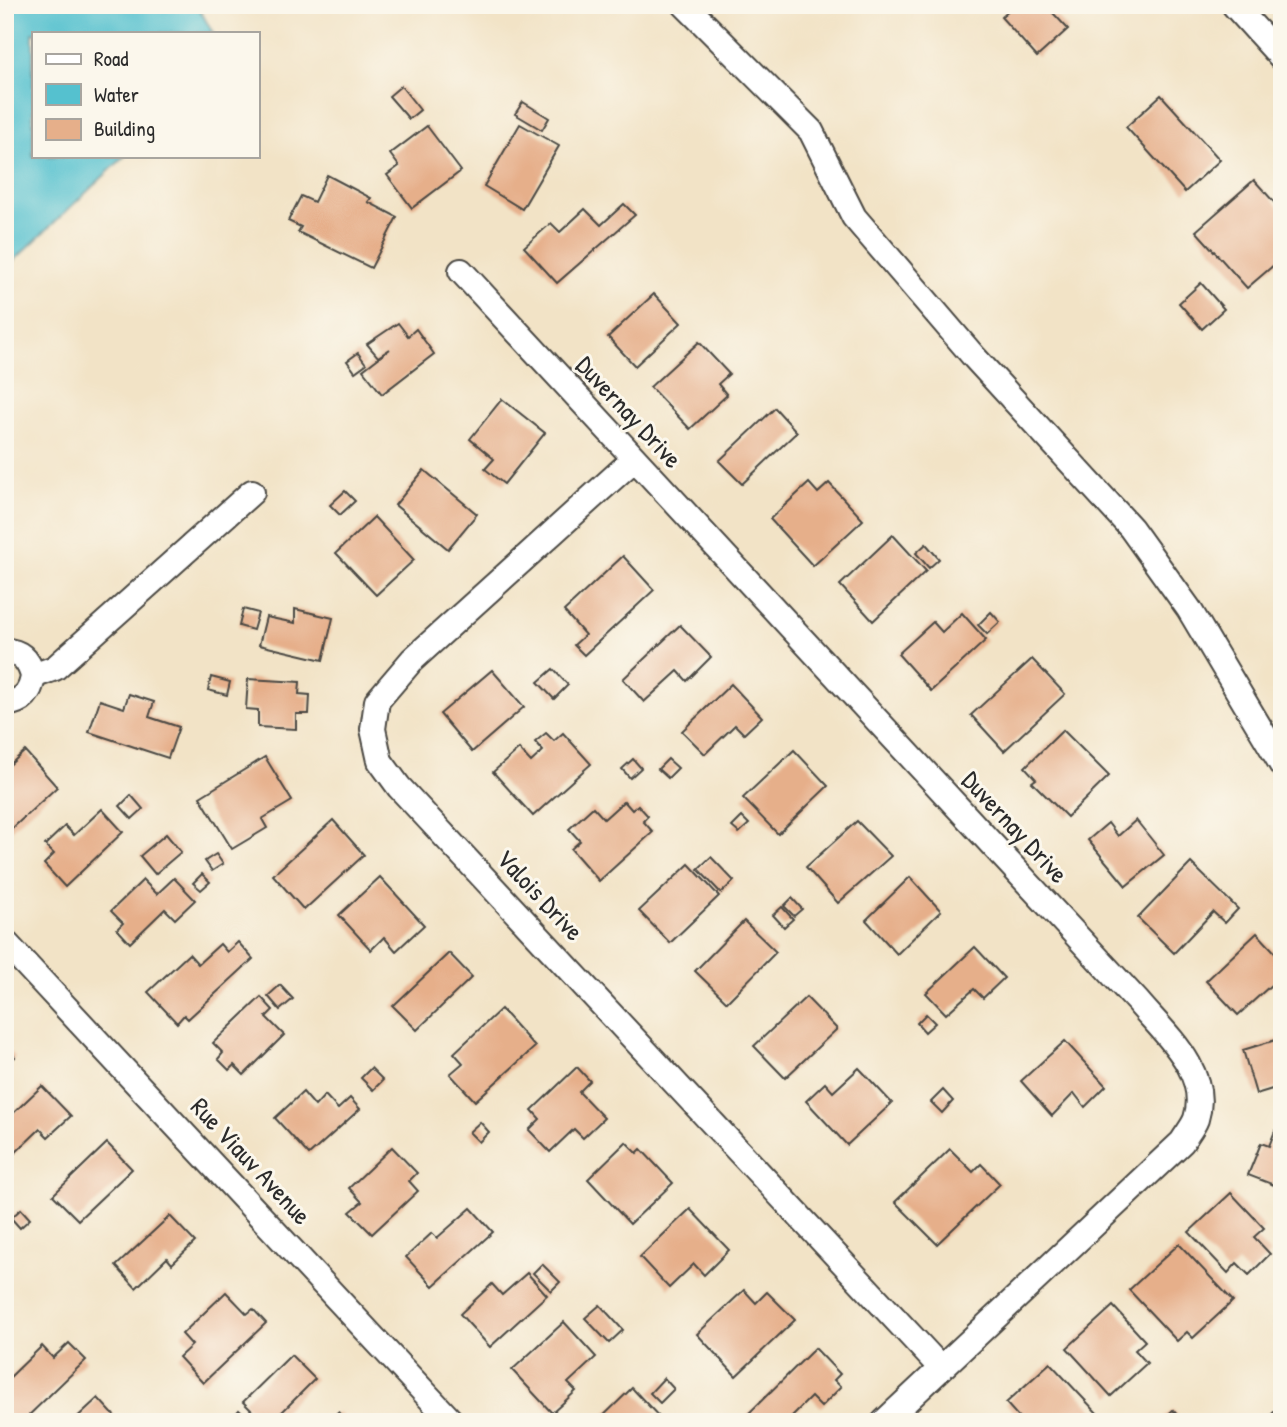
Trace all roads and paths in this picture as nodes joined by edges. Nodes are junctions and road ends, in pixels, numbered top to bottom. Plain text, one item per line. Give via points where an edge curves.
1 (685, 5) edge
2 (1234, 5) edge
3 (1282, 58) edge
4 (461, 271) dead end
5 (633, 460) junction
6 (252, 492) dead end
7 (5, 651) edge
8 (33, 676) junction
9 (5, 704) edge
10 (1282, 765) edge
11 (5, 942) edge
12 (941, 1368) junction
13 (452, 1422) edge
14 (884, 1422) edge

1 - 10 street via 811,131 854,217 1131,528 1189,609
2 - 3 street
4 - 5 street, Duvernay Drive
5 - 12 street, Duvernay Drive via 1188,1061 1197,1089 1196,1118 1182,1142
5 - 12 street, Valois Drive via 412,660 377,701 373,729 380,761 399,787
6 - 8 street via 55,668
7 - 8 street via 25,659
8 - 9 street via 28,693
11 - 13 street, Rue Viauv Avenue
12 - 14 street, Duvernay Drive

